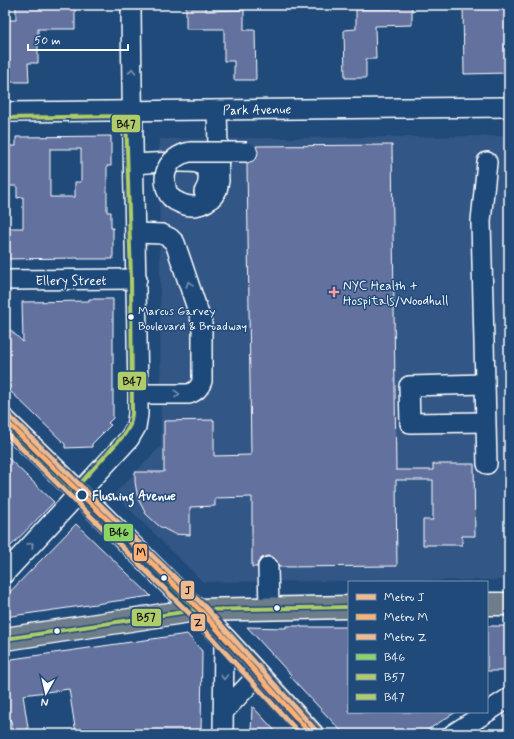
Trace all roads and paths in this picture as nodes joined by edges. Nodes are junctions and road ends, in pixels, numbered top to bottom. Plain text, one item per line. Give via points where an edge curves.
1 (131, 5) edge
2 (509, 107) edge
3 (132, 110) junction
4 (217, 110) junction
5 (5, 112) edge
6 (247, 156) dead end
7 (487, 162) dead end
8 (134, 164) junction
9 (169, 181) junction
10 (136, 233) junction
11 (5, 280) edge
12 (137, 280) junction
13 (484, 384) junction
14 (138, 394) junction
15 (5, 421) edge
16 (485, 422) junction
17 (486, 464) dead end
18 (79, 493) junction
19 (268, 567) dead end
20 (5, 573) edge
21 (488, 604) edge
22 (509, 604) edge
23 (348, 607) edge
24 (269, 608) junction
25 (196, 610) junction
26 (224, 638) junction
27 (5, 639) edge
28 (258, 675) junction
29 (509, 698) edge
30 (224, 711) junction
31 (488, 712) edge
32 (486, 713) edge
33 (224, 734) edge
34 (312, 734) edge
35 (453, 734) edge

3 -> 1 street
2 - 4 street, Park Avenue
3 - 4 street, Park Avenue
3 - 5 street, Park Avenue
3 - 8 street
4 - 9 street via 219,181 212,198 194,207 183,205 173,200 167,192
6 - 9 street, bridge via 190,152 181,154 172,161 166,171
7 - 13 street via 481,221
8 - 9 street via 199,164 207,169 209,177 208,186 202,194 194,197 184,196
8 - 10 street
10 - 12 street
14 -> 10 street via 195,392 202,381 202,323 175,243 162,234
11 - 12 street, Ellery Street
12 - 14 street
13 - 16 street
13 - 16 street via 409,386 410,423
14 - 18 street via 136,427 129,439
15 - 18 main road
16 - 17 street
20 -> 18 street
18 - 25 main road
19 - 24 street
21 - 22 main road
23 - 24 main road
24 - 25 main road
25 - 26 main road
25 - 27 main road
26 - 28 main road
26 -> 30 street
28 - 30 street
28 - 34 main road
29 - 31 street
30 - 33 street
32 - 35 street

